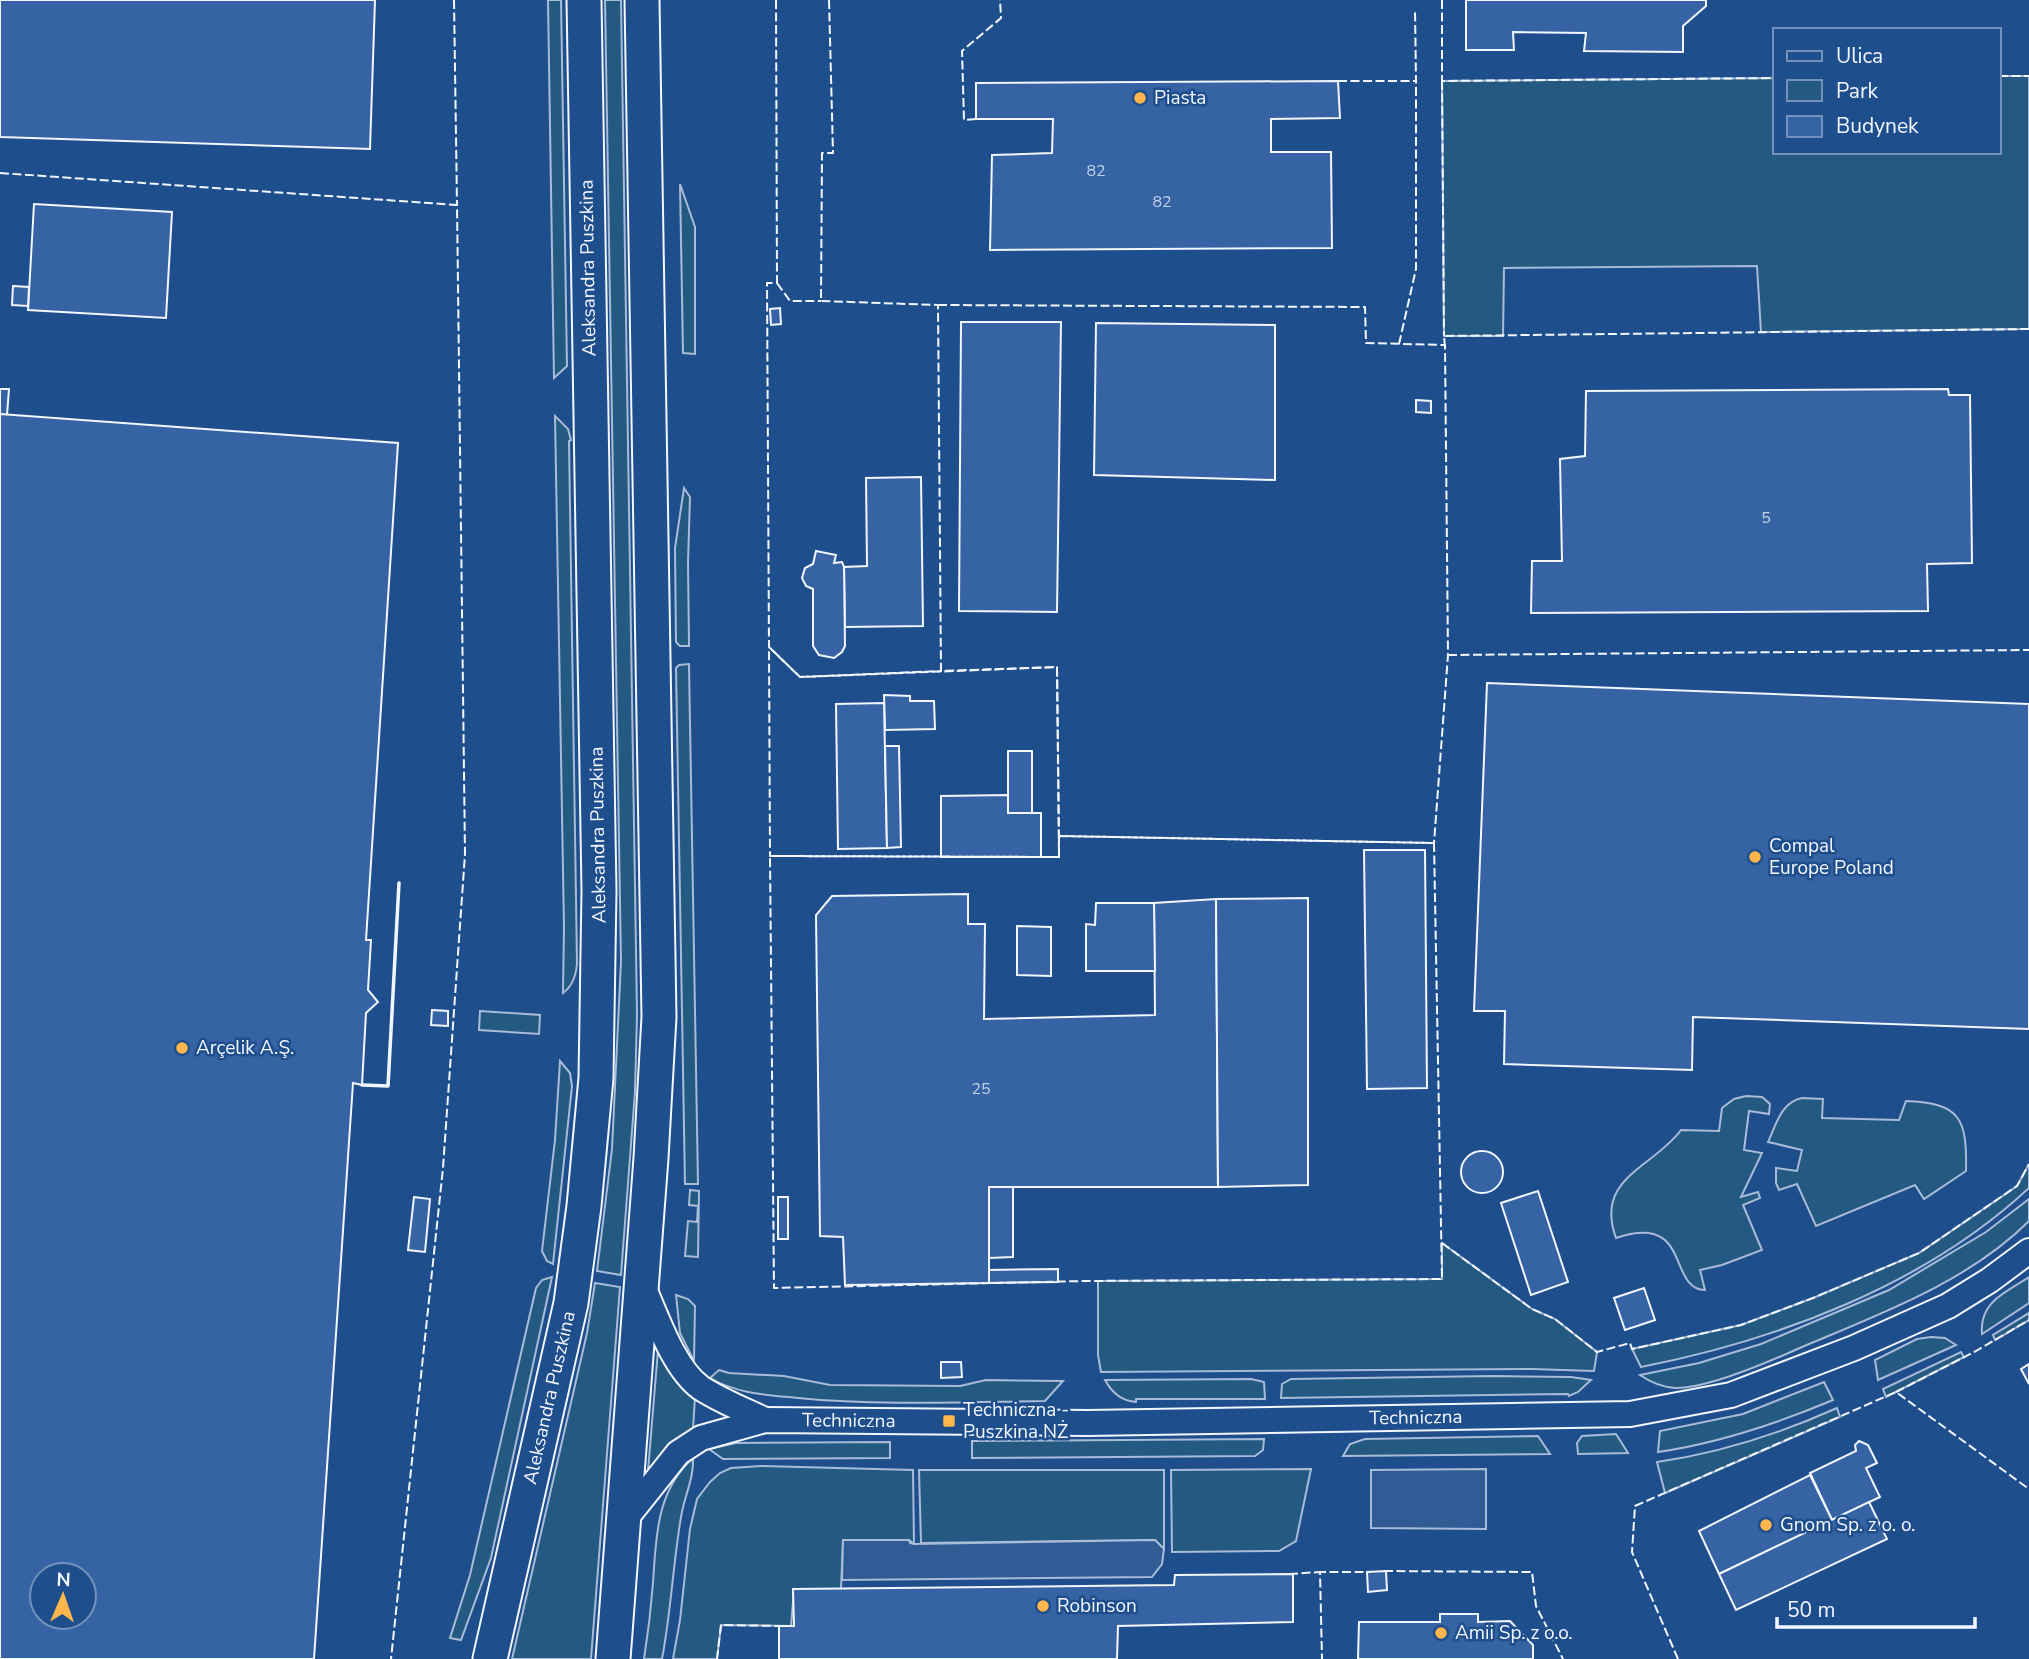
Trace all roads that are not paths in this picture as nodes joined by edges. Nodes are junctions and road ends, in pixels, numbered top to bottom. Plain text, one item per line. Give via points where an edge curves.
1 (584, 0) edge
2 (642, 0) edge
3 (2029, 1251) edge
4 (642, 1283) junction
5 (765, 1420) junction
6 (623, 1522) junction
7 (489, 1659) edge
8 (613, 1659) edge

1 - 7 main road, Aleksandra Puszkina via 599,891 596,1078 571,1303
2 - 4 main road via 659,1017
3 - 5 street, Techniczna via 1948,1306 1854,1348 1731,1395 1630,1414 1087,1423
4 - 5 street, Techniczna via 687,1374 701,1387
4 - 6 main road
5 - 6 street, Techniczna via 701,1438 678,1453
6 - 8 main road

